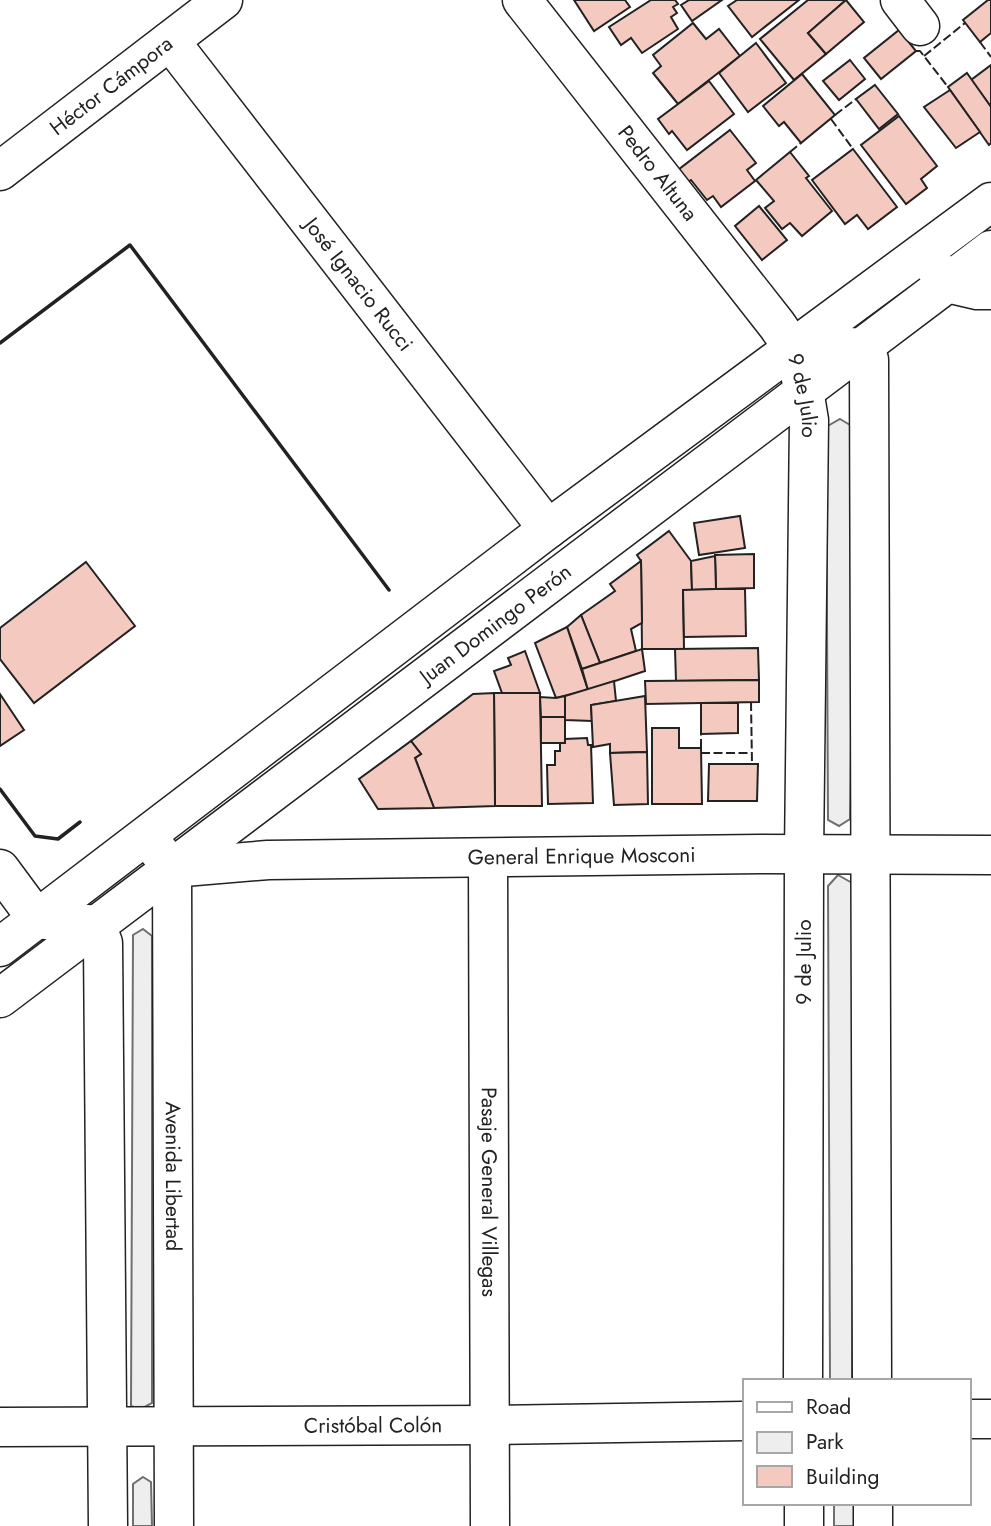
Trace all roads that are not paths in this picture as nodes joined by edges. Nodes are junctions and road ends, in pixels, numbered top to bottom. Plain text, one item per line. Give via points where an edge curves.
1 (223, 0) edge
2 (522, 0) edge
3 (170, 41) junction
4 (0, 171) edge
5 (991, 202) edge
6 (991, 250) edge
7 (923, 253) junction
8 (947, 283) junction
9 (991, 290) edge
10 (793, 348) junction
11 (860, 348) junction
12 (804, 390) junction
13 (548, 529) junction
14 (147, 837) junction
15 (991, 855) edge
16 (804, 856) junction
17 (870, 856) junction
18 (488, 858) junction
19 (172, 867) junction
20 (0, 869) edge
21 (37, 919) junction
22 (96, 925) junction
23 (0, 947) edge
24 (0, 998) edge
25 (803, 1379) edge
26 (872, 1379) edge
27 (970, 1419) edge
28 (991, 1419) edge
29 (743, 1421) edge
30 (174, 1425) junction
31 (489, 1425) junction
32 (107, 1426) junction
33 (0, 1427) edge
34 (804, 1505) edge
35 (873, 1505) edge
36 (108, 1526) edge
37 (174, 1526) edge
38 (490, 1526) edge
39 (804, 1526) edge
40 (873, 1526) edge

1 - 3 street, Héctor Cámpora
2 - 10 street, Pedro Altuna
3 - 4 street, Héctor Cámpora
3 - 13 street, José Ignacio Rucci
5 - 7 street, Juan Domingo Perón
6 - 8 street, Juan Domingo Perón
7 - 8 street
7 - 10 street, Juan Domingo Perón
8 - 9 street
8 - 11 street, Juan Domingo Perón
10 - 11 street, 9 de Julio
10 - 12 street, 9 de Julio
10 - 13 street, Juan Domingo Perón
11 - 12 street, Juan Domingo Perón
11 - 17 street via 869,360 870,382
12 - 16 street, 9 de Julio via 809,420
12 - 19 street, Juan Domingo Perón
13 - 14 street, Juan Domingo Perón
14 - 19 street
14 - 21 street, Juan Domingo Perón
15 - 17 street, General Enrique Mosconi
16 - 17 street, General Enrique Mosconi
16 - 18 street, General Enrique Mosconi
16 - 25 street, 9 de Julio
17 - 26 street
18 - 19 street, General Enrique Mosconi via 268,860
18 - 31 street, Pasaje General Villegas
19 - 22 street, Juan Domingo Perón
19 - 30 street, Avenida Libertad
20 - 21 street
21 - 22 street
21 - 23 street, Juan Domingo Perón
22 - 24 street, Juan Domingo Perón
22 - 32 street via 103,943
27 - 28 street
29 - 31 street, Cristóbal Colón
30 - 31 street, Cristóbal Colón
30 - 32 street, Cristóbal Colón
30 - 37 street, Avenida Libertad
31 - 38 street, Pasaje General Villegas
32 - 33 street, Cristóbal Colón
32 - 36 street
34 - 39 street
35 - 40 street

